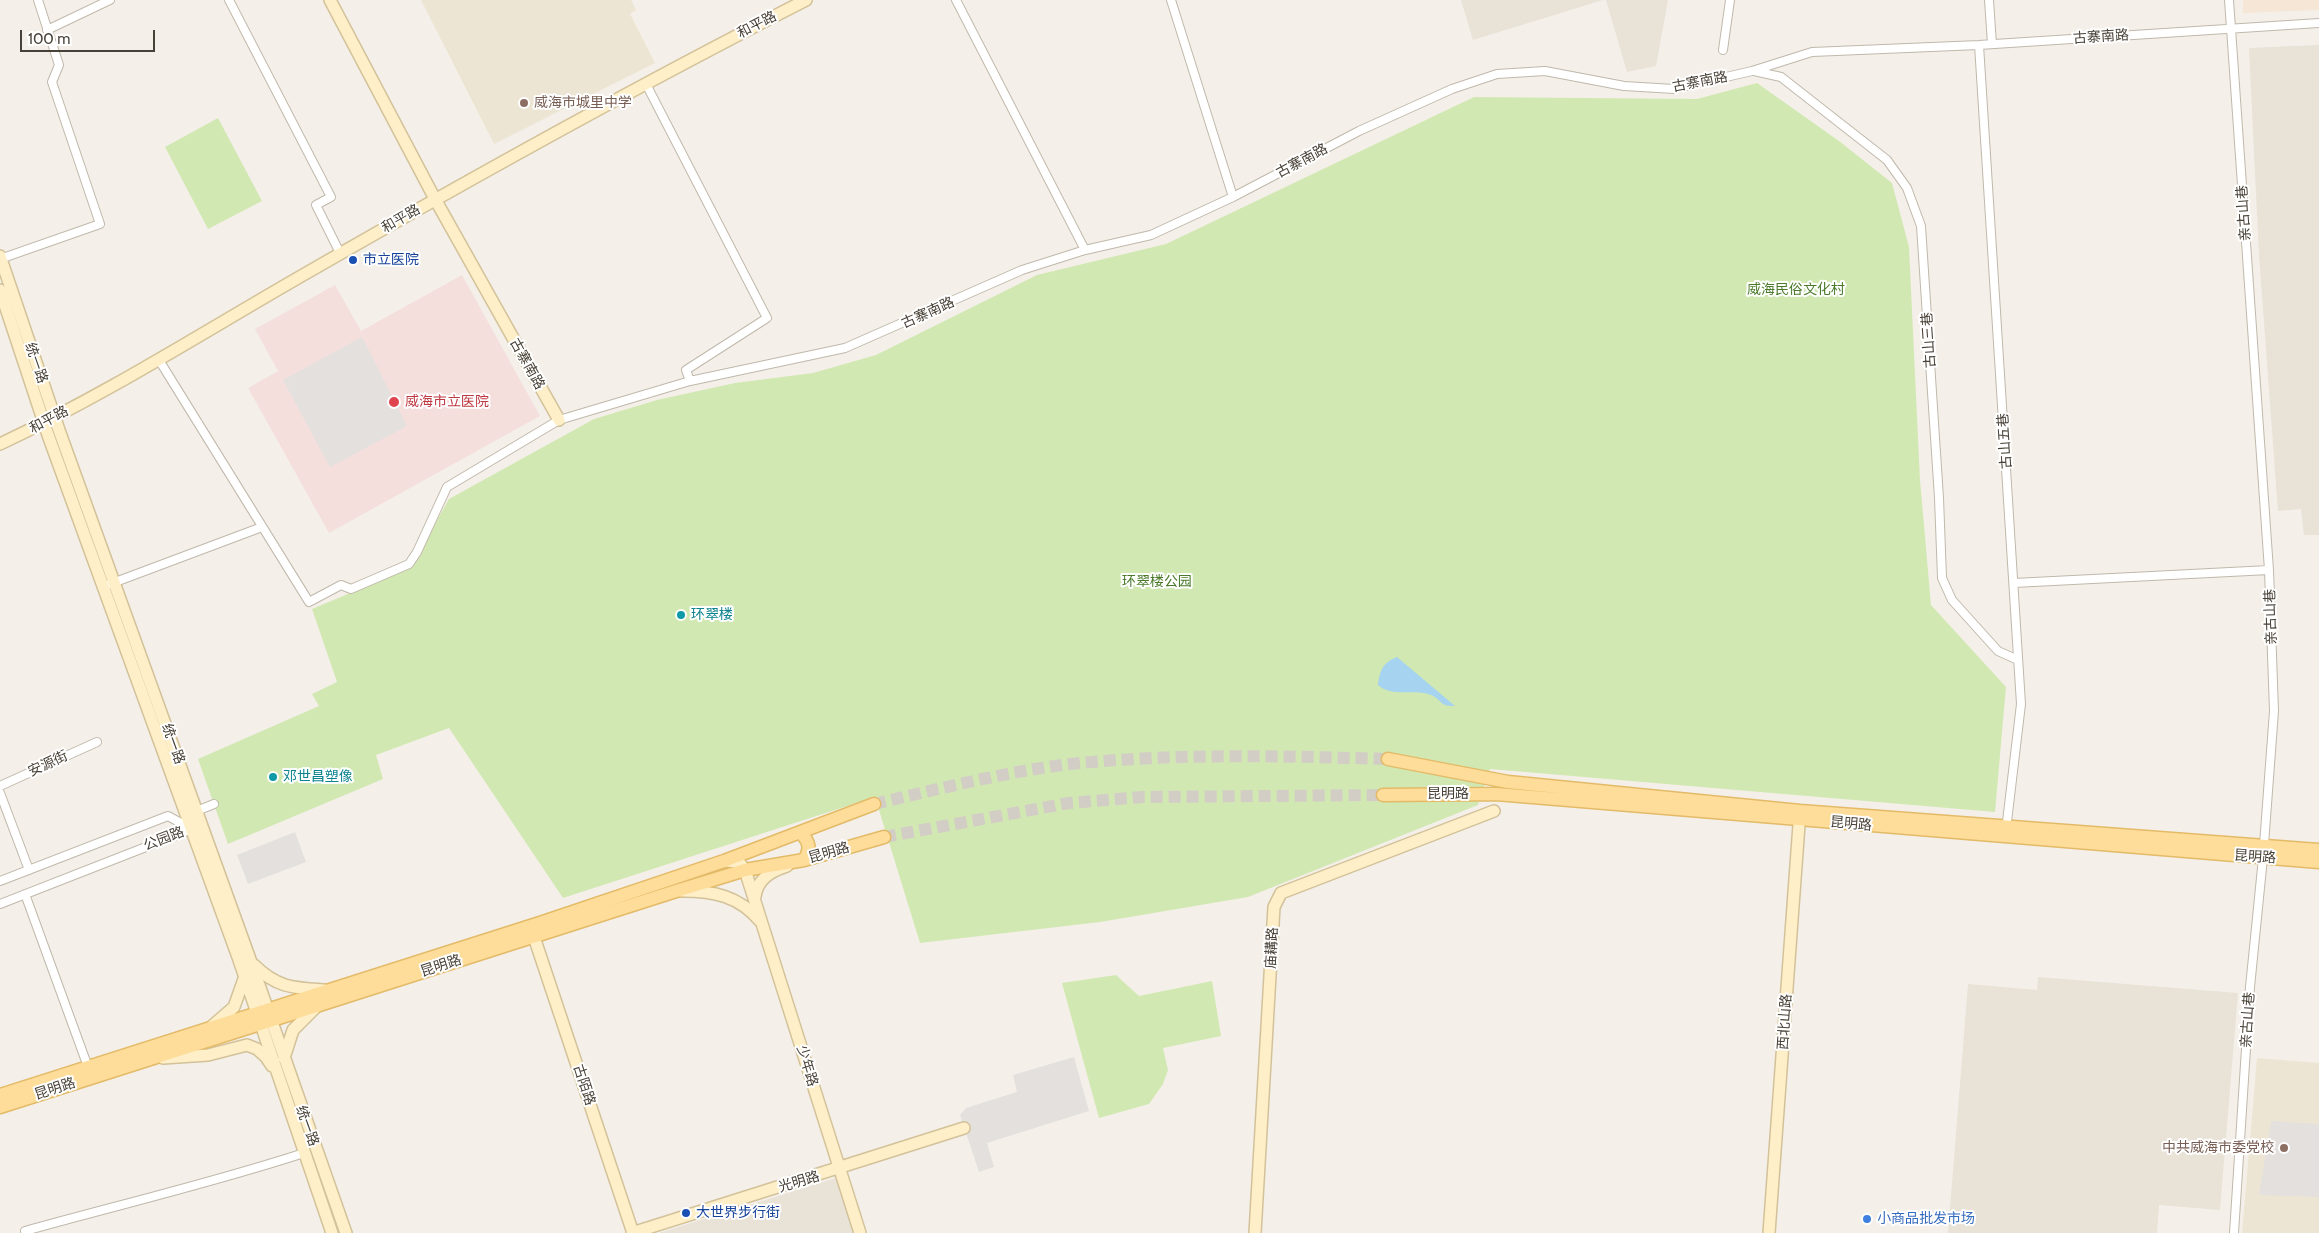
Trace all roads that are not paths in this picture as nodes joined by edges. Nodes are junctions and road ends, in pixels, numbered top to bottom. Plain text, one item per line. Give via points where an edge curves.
1 (38, 0) edge
2 (110, 0) edge
3 (229, 0) edge
4 (330, 0) edge
5 (806, 0) edge
6 (956, 0) edge
7 (1171, 0) edge
8 (1730, 0) edge
9 (1989, 0) edge
10 (2229, 0) edge
11 (2319, 23) edge
12 (2231, 28) junction
13 (48, 30) junction
14 (1992, 44) junction
15 (1979, 45) junction
16 (1723, 50) dead end
17 (1752, 71) junction
18 (646, 84) junction
19 (1233, 197) junction
20 (435, 199) junction
21 (1086, 250) junction
22 (340, 253) junction
23 (0, 258) edge
24 (0, 290) edge
25 (159, 360) junction
26 (690, 381) junction
27 (49, 420) junction
28 (559, 420) junction
29 (0, 444) edge
30 (262, 527) junction
31 (2269, 570) junction
32 (2014, 583) junction
33 (108, 585) junction
34 (2018, 660) junction
35 (97, 742) dead end
36 (1388, 759) tunnel mouth
37 (0, 786) edge
38 (0, 793) edge
39 (1383, 794) tunnel mouth
40 (214, 804) dead end
41 (874, 804) tunnel mouth
42 (199, 810) dead end
43 (1494, 811) dead end
44 (1800, 815) junction
45 (192, 828) junction
46 (2006, 831) junction
47 (800, 832) junction
48 (884, 837) tunnel mouth
49 (2319, 850) edge
50 (2263, 852) junction
51 (804, 860) junction
52 (724, 861) junction
53 (2319, 862) edge
54 (28, 870) junction
55 (746, 870) junction
56 (0, 881) edge
57 (673, 892) junction
58 (25, 894) junction
59 (755, 899) junction
60 (0, 904) edge
61 (763, 924) junction
62 (534, 937) junction
63 (251, 962) junction
64 (245, 976) junction
65 (325, 990) junction
66 (318, 1005) junction
67 (264, 1016) junction
68 (210, 1028) junction
69 (151, 1059) junction
70 (284, 1060) junction
71 (88, 1067) junction
72 (278, 1077) junction
73 (0, 1096) edge
74 (0, 1107) edge
75 (964, 1128) dead end
76 (304, 1153) junction
77 (840, 1169) junction
78 (25, 1231) dead end
79 (332, 1233) edge
80 (346, 1233) edge
81 (633, 1233) edge
82 (860, 1233) edge
83 (1255, 1233) edge
84 (1769, 1233) edge
85 (2234, 1233) edge

1 - 13 street
2 - 13 street
3 - 22 street via 331,196 316,205
4 - 20 street, 古寨南路
5 - 18 street, 和平路
6 - 21 street
7 - 19 street
8 - 16 street
9 - 14 street
10 - 12 street, 亲古山巷
11 - 12 street, 古寨南路
12 - 14 street, 古寨南路
12 - 31 street, 亲古山巷
13 - 23 street via 59,65 52,82 100,224
14 - 15 street, 古寨南路
15 - 17 street, 古寨南路 via 1812,52
15 - 32 street, 古山五巷
17 - 19 street, 古寨南路 via 1674,89 1624,86 1545,72 1497,74 1452,89 1359,131
17 - 34 street, 古山三巷 via 1781,77 1880,154 1907,188 1921,226 1942,578 1952,600 1998,651
18 - 20 street, 和平路
18 - 26 street via 767,318 686,370
19 - 21 street, 古寨南路 via 1151,235
20 - 22 street, 和平路
20 - 28 street, 古寨南路
21 - 26 street, 古寨南路 via 1022,270 845,348
22 - 25 street, 和平路
23 - 27 street, 统一路
24 - 27 street, 统一路
25 - 27 street, 和平路
25 - 30 street
26 - 28 street, 古寨南路
27 - 29 street, 和平路
27 - 33 street, 统一路
28 - 30 street via 447,487 409,564 351,589 341,585 308,602
30 - 33 street
31 - 32 street
31 - 50 street, 亲古山巷 via 2274,711
32 - 34 street, 古山五巷
33 - 45 street, 统一路
33 - 63 street, 统一路
34 - 46 street, 古山五巷 via 2021,704
35 - 37 street, 安源街
36 - 44 main road, 昆明路 via 1497,781
38 - 54 street
39 - 44 main road, 昆明路 via 1496,794
40 - 42 street
41 - 47 main road, 昆明路
43 - 83 street, 庙耩路 via 1281,893 1274,907
44 - 46 main road, 昆明路
44 - 84 street, 西北山路
45 - 54 street, 公园路 via 168,816
45 - 58 street, 公园路
45 - 64 street, 统一路
46 - 50 main road, 昆明路
47 - 51 main road via 809,844
47 - 52 main road, 昆明路
48 - 51 main road, 昆明路
49 - 50 main road, 昆明路
50 - 53 main road, 昆明路
50 - 85 street, 亲古山巷 via 2250,987
51 - 55 main road, 昆明路
51 - 59 street via 764,877 756,888
52 - 55 street via 739,862
52 - 65 main road, 昆明路
54 - 56 street, 公园路
55 - 57 main road, 昆明路
55 - 59 street, 少年路
57 - 61 street via 699,891 741,902
57 - 62 main road, 昆明路
58 - 60 street, 公园路
58 - 71 street
59 - 61 street, 少年路
61 - 77 street, 少年路
62 - 66 main road, 昆明路
62 - 81 street, 古陌路
63 - 65 street via 277,984
63 - 67 street, 统一路
64 - 67 street, 统一路
64 - 68 street via 234,1006
65 - 67 main road, 昆明路
66 - 67 main road, 昆明路
66 - 70 street via 293,1030
67 - 68 main road, 昆明路
67 - 69 main road, 昆明路
67 - 70 street, 统一路
67 - 72 street, 统一路
68 - 71 main road, 昆明路
69 - 72 street via 208,1055 247,1045 266,1057
69 - 74 main road, 昆明路
70 - 80 street, 统一路
71 - 73 main road, 昆明路
72 - 76 street, 统一路
75 - 77 street, 光明路
76 - 78 street via 234,1176
76 - 79 street, 统一路
77 - 81 street, 光明路
77 - 82 street, 少年路

